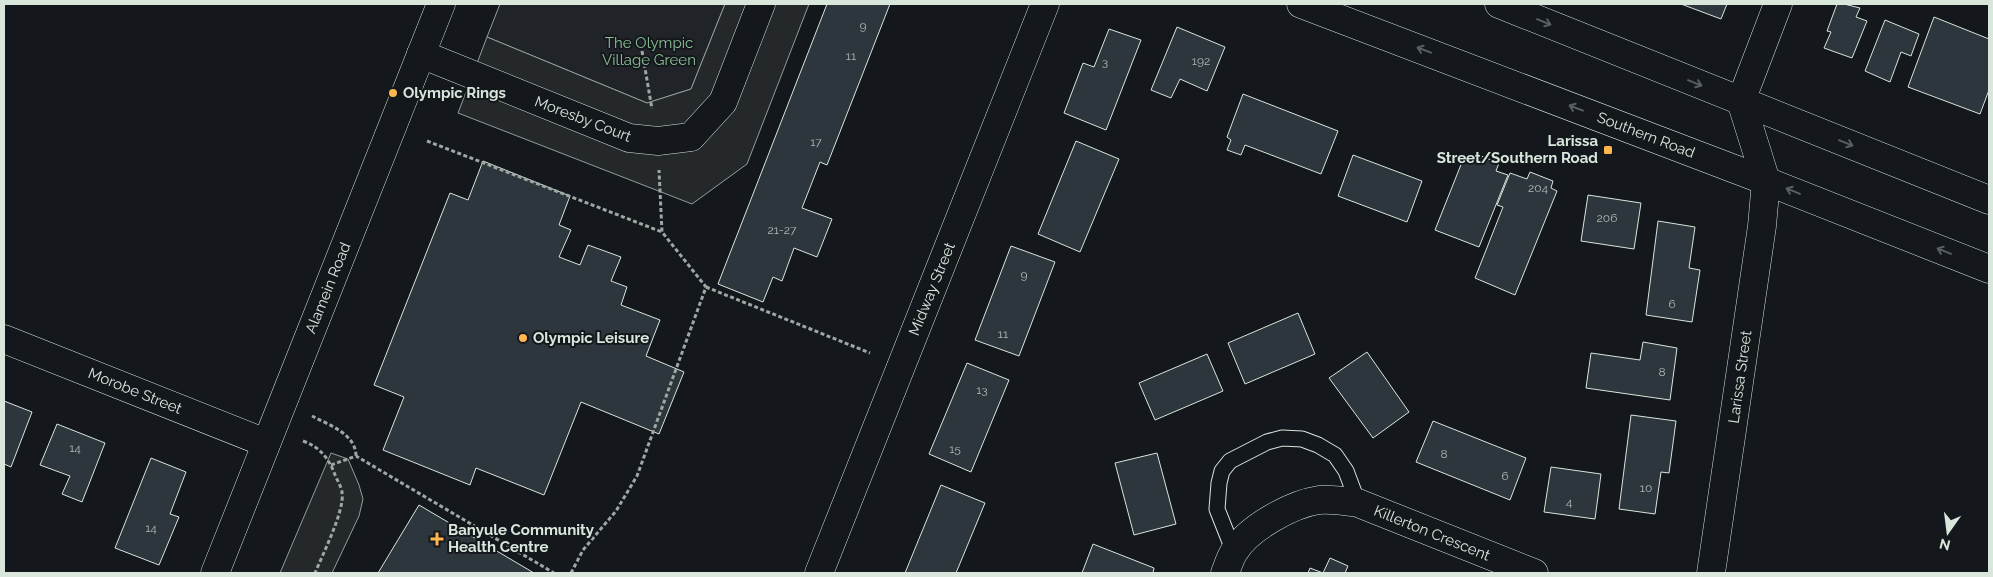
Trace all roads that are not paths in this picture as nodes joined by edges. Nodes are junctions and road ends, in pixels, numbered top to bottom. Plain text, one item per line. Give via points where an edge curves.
1 (441, 4) edge
2 (761, 4) edge
3 (1045, 4) edge
4 (1301, 4) edge
5 (1499, 4) edge
6 (1778, 4) edge
7 (421, 54) junction
8 (1741, 101) junction
9 (1766, 181) junction
10 (1989, 200) edge
11 (1989, 269) edge
12 (4, 339) edge
13 (266, 443) junction
14 (1358, 503) junction
15 (1229, 562) edge
16 (215, 573) edge
17 (819, 573) edge
18 (1534, 573) edge
19 (1711, 573) edge

1 - 7 street, Alamein Road
2 - 7 street, Moresby Court via 723,102 691,137 658,141 629,138
3 - 17 street, Midway Street
9 -> 4 street, Southern Road
5 -> 8 street
6 - 8 street
7 - 13 street, Alamein Road
8 - 9 street
8 -> 10 street
11 -> 9 street, Southern Road
9 - 19 street, Larissa Street
12 - 13 street, Morobe Street
13 - 16 street, Alamein Road
14 - 15 street, Killerton Crescent via 1318,500 1275,517 1254,530
14 - 15 lane, Killerton Crescent via 1346,471 1335,455 1302,439 1282,438 1267,442 1230,460 1222,471 1217,509
14 - 18 street, Killerton Crescent

